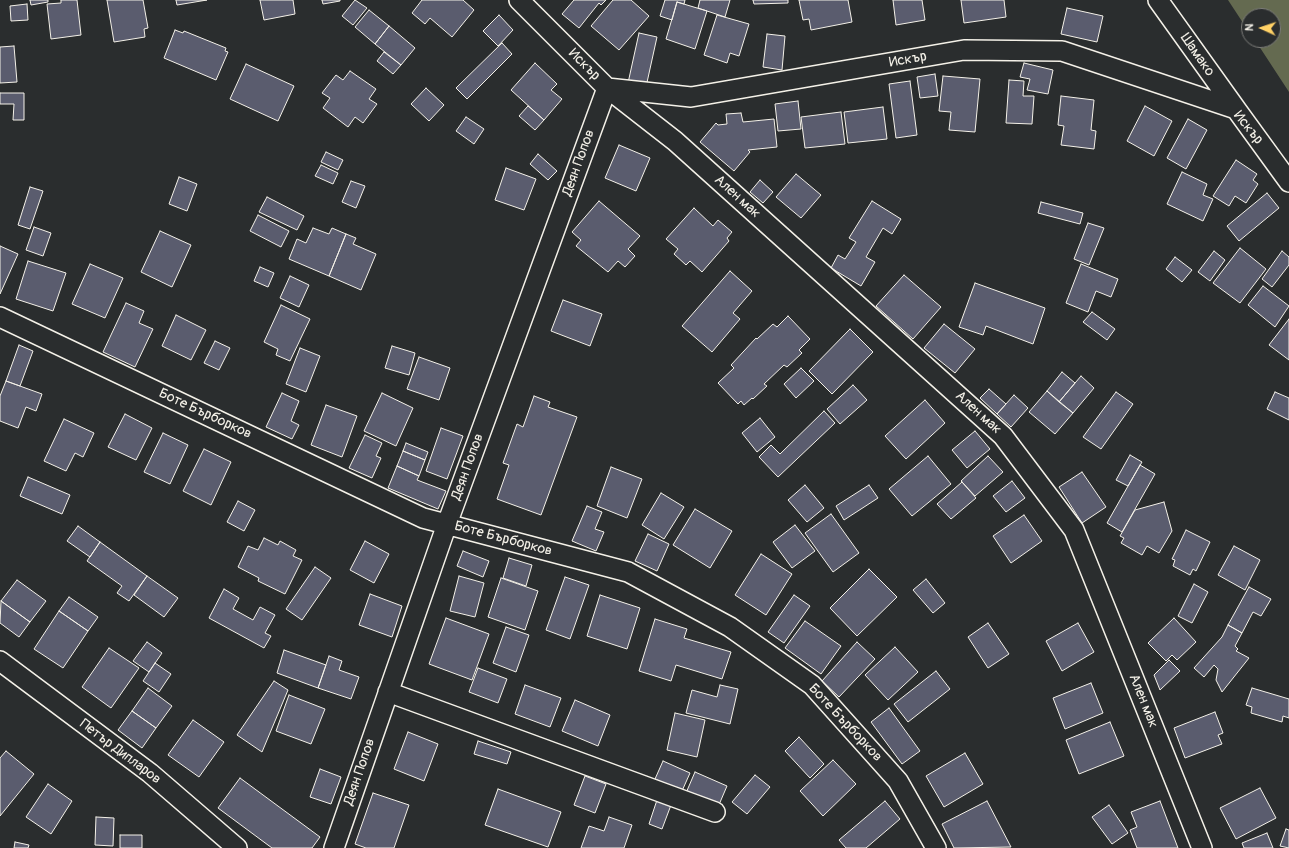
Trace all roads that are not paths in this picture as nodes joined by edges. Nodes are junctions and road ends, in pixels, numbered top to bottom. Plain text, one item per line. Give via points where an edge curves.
1 (519, 0) edge
2 (1158, 0) edge
3 (607, 88) junction
4 (1236, 109) junction
5 (1289, 182) edge
6 (0, 317) edge
7 (447, 524) junction
8 (0, 661) edge
9 (388, 692) junction
10 (714, 812) dead end
11 (237, 848) edge
12 (334, 848) edge
13 (936, 848) edge
14 (1202, 848) edge

1 - 3 street, Искър
2 - 4 street, Шамако
3 - 4 street, Искър via 691,97 964,50 1062,51
3 - 7 street, Деян Попов
3 - 14 street, Ален мак via 675,141 1003,436 1074,530
4 - 5 street, Искър
6 - 7 street, Боте Бърборков via 423,518
7 - 9 street, Деян Попов
7 - 13 street, Боте Бърборков via 628,572 730,627 812,685 898,781
8 - 11 street, Петър Дипларов via 150,773
9 - 10 street
9 - 12 street, Деян Попов

